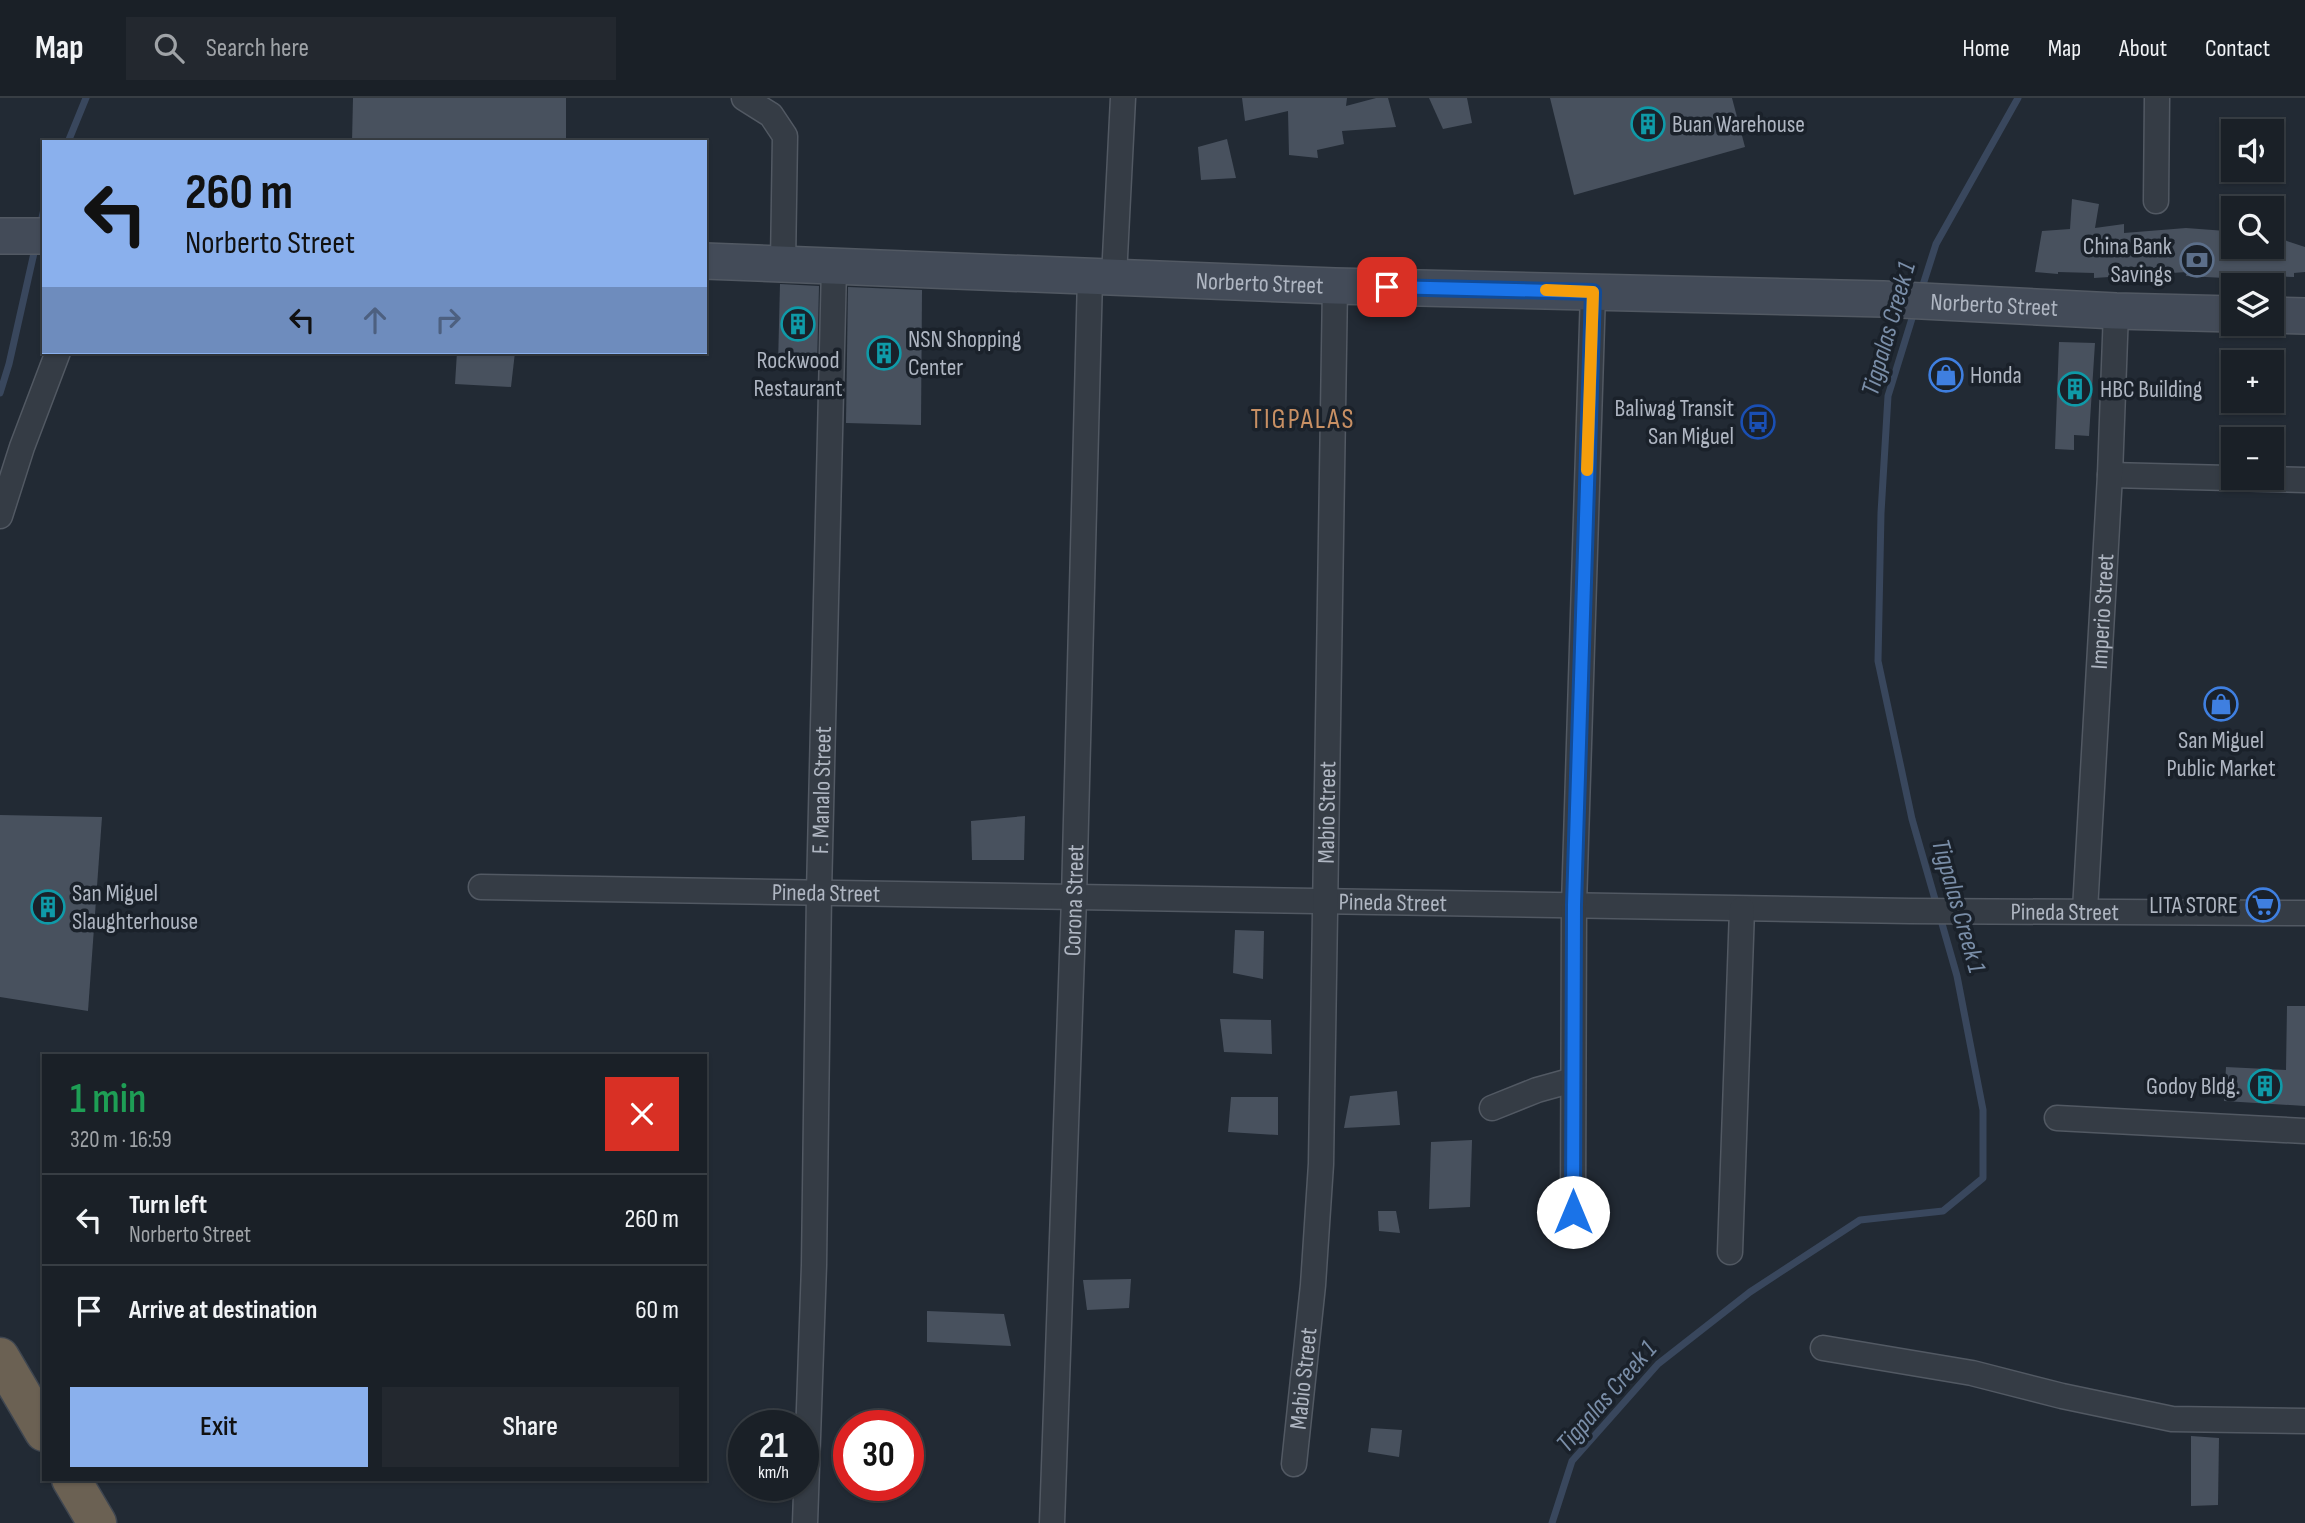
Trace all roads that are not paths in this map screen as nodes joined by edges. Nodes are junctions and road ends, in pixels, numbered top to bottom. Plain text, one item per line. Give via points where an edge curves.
1 (744, 98) edge
2 (1123, 98) edge
3 (2157, 98) edge
4 (2156, 201) dead end
5 (0, 236) edge
6 (42, 236) edge
7 (707, 261) edge
8 (783, 264) junction
9 (834, 268) junction
10 (1102, 277) junction
11 (1335, 286) junction
12 (1593, 292) junction
13 (2116, 311) junction
14 (2221, 314) edge
15 (2284, 315) edge
16 (2305, 316) edge
17 (57, 354) edge
18 (2110, 475) junction
19 (2305, 480) edge
20 (0, 516) edge
21 (481, 887) dead end
22 (819, 893) junction
23 (1074, 898) junction
24 (1326, 900) junction
25 (1574, 905) junction
26 (1742, 909) junction
27 (2085, 910) junction
28 (2305, 913) edge
29 (1573, 1080) junction
30 (1492, 1108) dead end
31 (2057, 1118) dead end
32 (2305, 1131) edge
33 (1573, 1212) dead end
34 (1730, 1252) dead end
35 (1824, 1348) dead end
36 (0, 1357) edge
37 (2305, 1421) edge
38 (42, 1429) edge
39 (1294, 1464) dead end
40 (72, 1481) edge
41 (97, 1523) edge
42 (805, 1523) edge
43 (1052, 1523) edge

1 - 8 street via 771,115 785,136
2 - 10 street, Corona Street
3 - 4 street
5 - 6 main road
7 - 8 main road, Norberto Street
8 - 9 main road, Norberto Street
9 - 10 main road, Norberto Street
9 - 22 street, F. Manalo Street
10 - 11 main road, Norberto Street
10 - 23 street, Corona Street
11 - 12 main road, Norberto Street
11 - 24 street, Mabio Street
12 - 13 main road, Norberto Street via 1883,299
12 - 25 street
13 - 14 main road, Norberto Street
13 - 18 street, Imperio Street
15 - 16 main road
17 - 20 street
18 - 19 street
18 - 27 street, Imperio Street
21 - 22 street, Pineda Street
22 - 23 street, Pineda Street
22 - 42 street, F. Manalo Street
23 - 24 street, Pineda Street
23 - 43 street, Corona Street
24 - 25 street, Pineda Street
24 - 39 street, Mabio Street via 1321,1164
25 - 26 street, Pineda Street
25 - 29 street
26 - 27 street, Pineda Street
26 - 34 street
27 - 28 street, Pineda Street
29 - 30 street
29 - 33 street
31 - 32 street
35 - 37 street via 1972,1373 2172,1419
36 - 38 highway
40 - 41 highway

